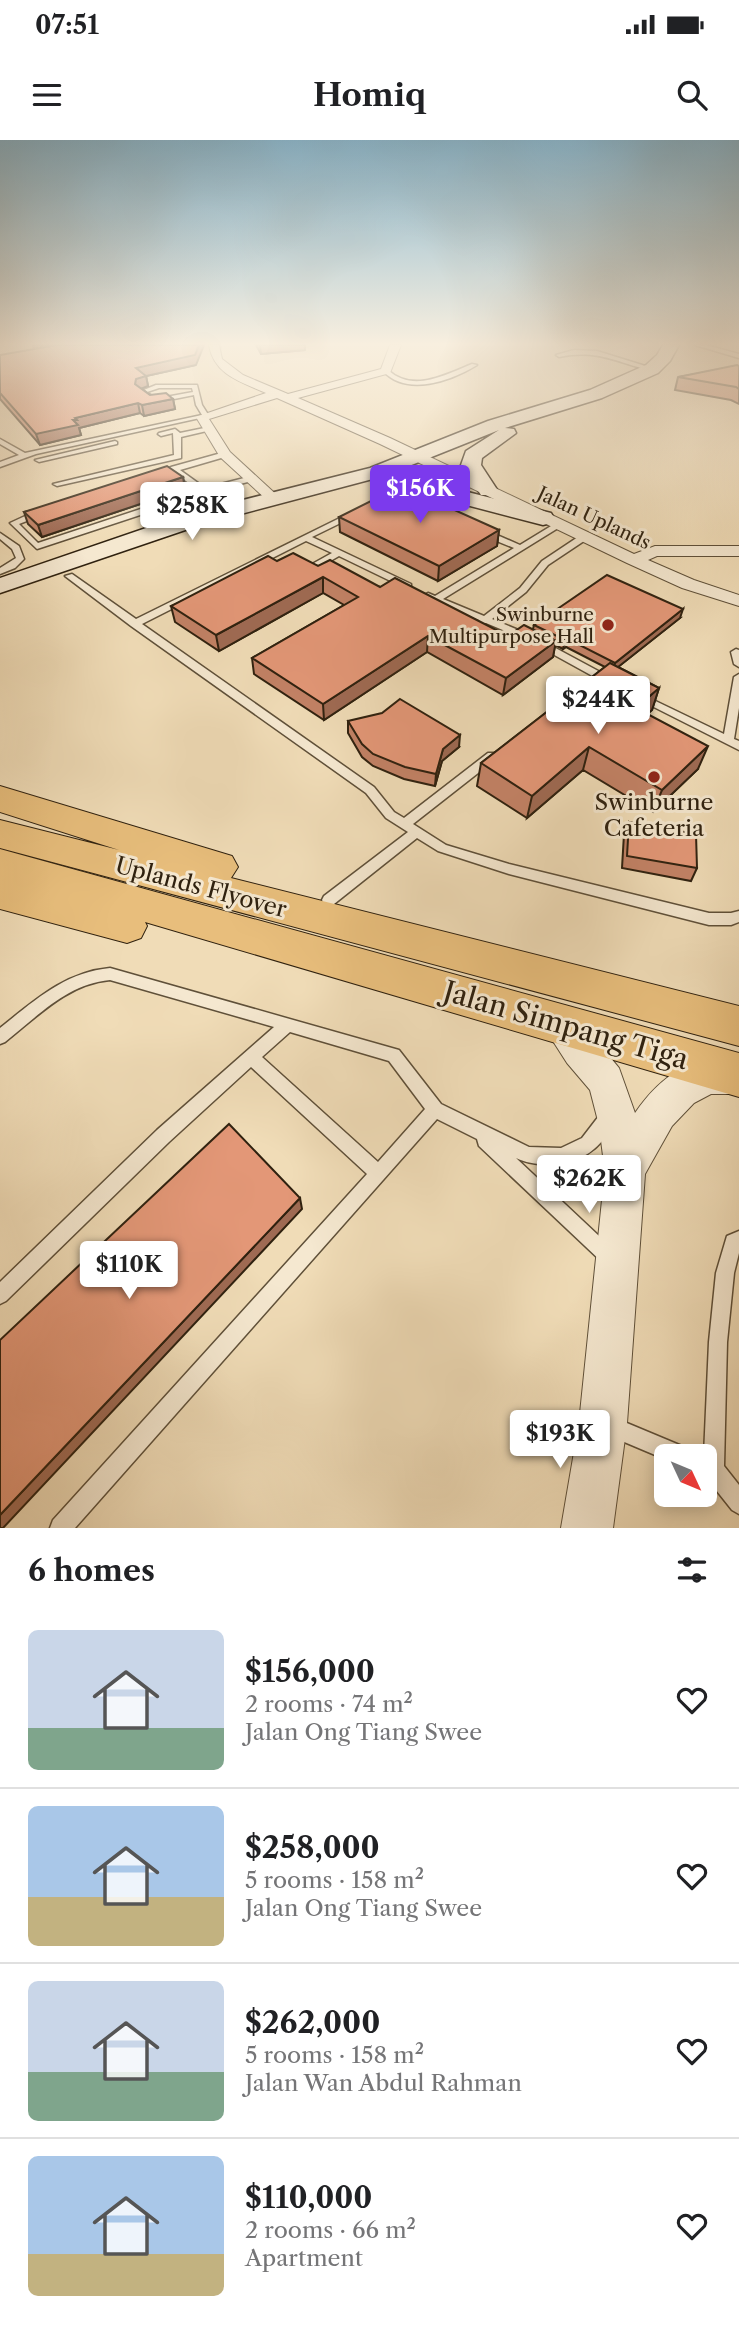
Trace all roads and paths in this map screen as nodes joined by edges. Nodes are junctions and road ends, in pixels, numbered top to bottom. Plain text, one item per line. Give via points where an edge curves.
1 (199, 410) edge
2 (240, 410) edge
3 (313, 410) edge
4 (549, 410) edge
5 (537, 414) junction
6 (206, 421) junction
7 (509, 431) junction
8 (178, 436) junction
9 (0, 441) edge
10 (385, 441) junction
11 (457, 441) junction
12 (12, 448) junction
13 (0, 453) edge
14 (225, 454) junction
15 (24, 455) junction
16 (39, 460) dead end
17 (426, 461) junction
18 (1, 464) edge
19 (174, 470) junction
20 (148, 478) edge
21 (252, 478) junction
22 (57, 484) dead end
23 (382, 484) junction
24 (204, 491) junction
25 (488, 491) junction
26 (273, 498) junction
27 (360, 510) edge
28 (45, 511) edge
29 (551, 522) junction
30 (473, 527) edge
31 (0, 535) edge
32 (304, 537) junction
33 (584, 537) junction
34 (31, 542) junction
35 (16, 548) junction
36 (520, 548) junction
37 (739, 551) edge
38 (338, 554) junction
39 (351, 559) junction
40 (633, 560) junction
41 (317, 565) edge
42 (341, 565) edge
43 (7, 576) edge
44 (69, 576) junction
45 (436, 599) junction
46 (739, 601) edge
47 (0, 604) edge
48 (483, 621) junction
49 (134, 624) junction
50 (736, 652) dead end
51 (739, 664) edge
52 (739, 677) edge
53 (734, 743) edge
54 (500, 750) edge
55 (0, 799) edge
56 (410, 828) junction
57 (0, 834) edge
58 (0, 864) edge
59 (0, 893) edge
60 (330, 900) junction
61 (739, 916) edge
62 (397, 957) junction
63 (477, 979) junction
64 (288, 1024) junction
65 (560, 1024) junction
66 (739, 1026) edge
67 (0, 1037) edge
68 (252, 1058) junction
69 (739, 1076) edge
70 (614, 1105) junction
71 (435, 1110) junction
72 (478, 1132) junction
73 (625, 1171) junction
74 (377, 1172) junction
75 (739, 1240) edge
76 (617, 1264) junction
77 (0, 1295) edge
78 (603, 1423) junction
79 (654, 1444) edge
80 (711, 1444) edge
81 (718, 1476) edge
82 (737, 1496) edge
83 (61, 1528) edge
84 (587, 1528) edge

1 - 6 lane
2 - 6 street
3 - 10 street, Jalan Uplands
4 - 5 main road
5 - 7 main road
5 - 11 main road
6 - 8 lane
6 - 14 street
6 - 15 lane
7 - 17 main road
7 - 25 main road via 473,455 471,465
8 - 16 lane via 175,430
8 - 22 lane via 178,456
9 - 12 lane
10 - 11 main road
10 - 17 street, Jalan Uplands
11 - 17 main road
12 - 13 lane
12 - 15 lane
14 - 19 lane
14 - 21 street
15 - 18 lane
17 - 23 main road
17 - 25 street, Jalan Uplands
17 - 26 main road
19 - 20 lane
19 - 24 lane
21 - 24 lane
21 - 26 street
23 - 29 main road via 428,486
23 - 44 main road via 266,509
24 - 34 lane via 46,544
25 - 29 street, Jalan Uplands
26 - 43 main road
27 - 32 lane
28 - 34 lane via 14,523
29 - 33 street, Jalan Uplands
29 - 36 lane
30 - 36 lane
31 - 35 lane
32 - 38 lane
32 - 49 lane
33 - 40 street, Jalan Uplands
33 - 48 lane via 545,563 523,590
34 - 35 lane
35 - 43 lane via 20,559
36 - 45 lane
37 - 40 street via 655,551
38 - 39 lane
38 - 41 lane
39 - 42 lane
39 - 45 lane
40 - 46 street, Jalan Uplands
44 - 47 main road
44 - 49 lane
45 - 48 lane
48 - 53 lane via 532,639
49 - 56 lane via 340,768
50 - 51 lane
52 - 53 lane
54 - 56 lane
55 - 60 main road
56 - 60 lane via 393,852
56 - 61 lane via 461,855 509,869 709,919
57 - 62 main road, Uplands Flyover
58 - 62 main road, Uplands Flyover
59 - 63 main road via 386,992
60 - 63 main road via 411,929
62 - 63 main road, Jalan Simpang Tiga
63 - 65 main road, Jalan Simpang Tiga
63 - 66 main road, Jalan Simpang Tiga
64 - 67 lane via 128,978 93,974 75,980
64 - 68 lane
64 - 71 lane via 394,1055
65 - 69 main road, Jalan Simpang Tiga
65 - 70 street via 607,1081
68 - 74 lane
68 - 77 lane via 163,1136
69 - 73 street via 712,1076 686,1086 658,1110
70 - 72 lane via 588,1144 562,1156 528,1155
70 - 73 street
71 - 72 lane
71 - 74 lane
72 - 76 lane
73 - 76 street
74 - 83 lane
75 - 80 lane via 733,1242 725,1273
76 - 78 street
78 - 79 lane
78 - 84 street
81 - 82 lane

